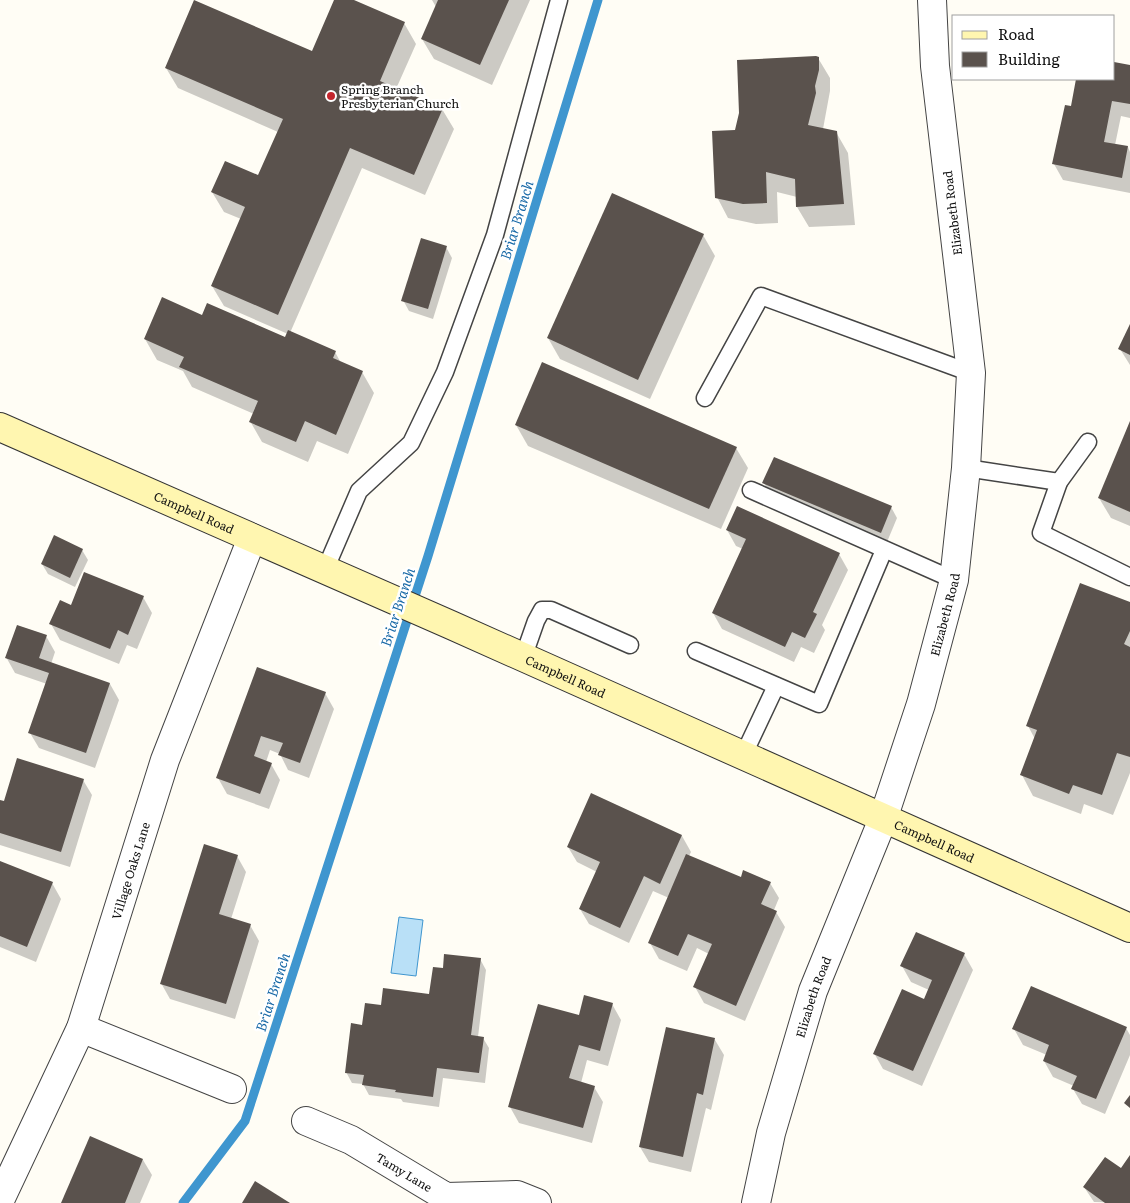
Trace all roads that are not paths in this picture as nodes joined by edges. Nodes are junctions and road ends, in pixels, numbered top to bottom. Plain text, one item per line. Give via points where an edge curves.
1 (559, 0) edge
2 (932, 0) edge
3 (971, 373) junction
4 (705, 398) dead end
5 (0, 427) edge
6 (1088, 442) dead end
7 (966, 468) junction
8 (1059, 482) junction
9 (752, 490) dead end
10 (252, 538) junction
11 (884, 550) junction
12 (324, 570) junction
13 (1130, 577) edge
14 (954, 580) junction
15 (630, 645) dead end
16 (696, 651) dead end
17 (524, 658) junction
18 (776, 686) junction
19 (743, 756) junction
20 (883, 818) junction
21 (1130, 928) edge
22 (81, 1028) junction
23 (232, 1089) dead end
24 (306, 1121) dead end
25 (0, 1200) edge
26 (444, 1200) edge
27 (537, 1203) edge
28 (756, 1203) edge

1 - 12 lane via 495,235 445,372 411,443 359,491
2 - 3 street, Elizabeth Road via 935,66
3 - 4 lane via 761,296
3 - 7 street, Elizabeth Road
5 - 10 street, Campbell Road
6 - 8 lane
7 - 8 lane
7 - 14 street, Elizabeth Road
8 - 13 lane via 1041,532
9 - 11 lane
10 - 12 street, Campbell Road
10 - 22 street, Village Oaks Lane via 165,760
11 - 14 lane
11 - 18 lane via 819,704
12 - 17 street, Campbell Road
14 - 20 street, Elizabeth Road via 921,704
15 - 17 lane via 551,610 542,610
16 - 18 lane
17 - 19 street, Campbell Road
18 - 19 lane
19 - 20 street, Campbell Road
20 - 21 street, Campbell Road
20 - 28 street, Elizabeth Road via 813,991 771,1133
22 - 23 street
22 - 25 street, Village Oaks Lane
24 - 26 street, Tamy Lane via 351,1140
26 - 27 street, Tamy Lane via 517,1195

